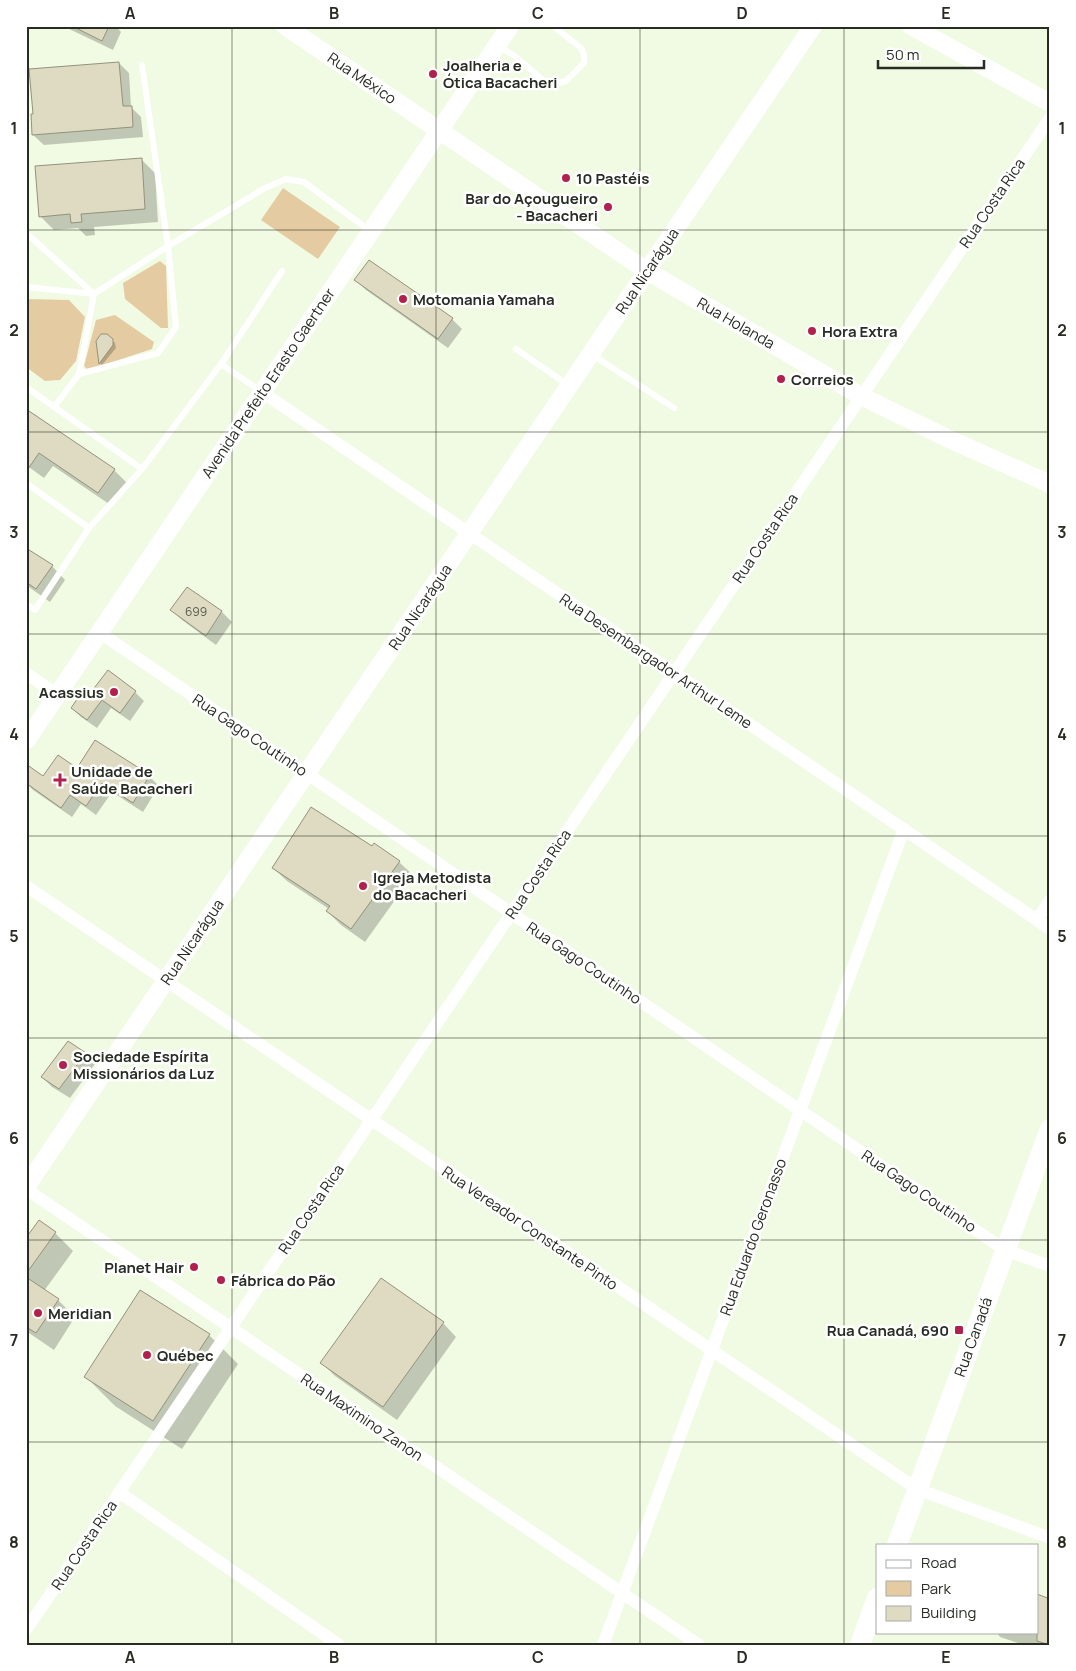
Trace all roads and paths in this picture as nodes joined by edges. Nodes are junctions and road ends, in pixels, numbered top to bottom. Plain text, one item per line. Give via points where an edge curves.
1 (285, 26) edge
2 (510, 26) edge
3 (553, 26) edge
4 (813, 26) edge
5 (912, 26) edge
6 (497, 45) junction
7 (142, 65) dead end
8 (1050, 104) edge
9 (1050, 118) edge
10 (439, 131) junction
11 (371, 232) junction
12 (26, 233) edge
13 (168, 246) junction
14 (282, 271) dead end
15 (648, 271) junction
16 (26, 287) edge
17 (94, 294) junction
18 (516, 349) dead end
19 (591, 354) junction
20 (221, 364) junction
21 (79, 374) junction
22 (570, 386) junction
23 (26, 387) edge
24 (262, 392) junction
25 (861, 396) junction
26 (54, 407) junction
27 (674, 408) dead end
28 (142, 469) junction
29 (26, 483) edge
30 (1050, 484) edge
31 (89, 528) junction
32 (469, 534) junction
33 (26, 604) edge
34 (99, 632) junction
35 (26, 673) edge
36 (674, 673) junction
37 (57, 694) junction
38 (29, 730) edge
39 (307, 774) junction
40 (904, 829) junction
41 (26, 886) edge
42 (1050, 900) edge
43 (512, 913) junction
44 (1037, 920) junction
45 (1050, 929) edge
46 (166, 981) junction
47 (800, 1110) junction
48 (371, 1120) junction
49 (1050, 1129) edge
50 (26, 1188) edge
51 (1005, 1250) junction
52 (1050, 1266) edge
53 (231, 1327) junction
54 (711, 1351) junction
55 (917, 1489) junction
56 (119, 1492) junction
57 (1050, 1538) edge
58 (897, 1544) edge
59 (622, 1593) junction
60 (876, 1601) edge
61 (26, 1630) edge
62 (338, 1645) edge
63 (603, 1645) edge
64 (699, 1645) edge
65 (860, 1645) edge

1 - 10 main road, Rua México
2 - 6 main road, Avenida Prefeito Erasto Gaertner
3 - 6 lane via 581,48 584,55 584,63 566,81 554,84 543,80
4 - 15 main road, Rua Nicarágua
5 - 8 main road
6 - 10 main road, Avenida Prefeito Erasto Gaertner
7 - 13 lane
9 - 25 street, Rua Costa Rica
10 - 11 main road, Avenida Prefeito Erasto Gaertner
10 - 15 main road, Rua Holanda
11 - 13 lane via 304,182 286,179 264,188
11 - 24 main road, Avenida Prefeito Erasto Gaertner
12 - 17 lane
13 - 17 lane
13 - 21 lane via 176,327 158,353
14 - 20 lane
15 - 19 main road, Rua Nicarágua
15 - 25 main road, Rua Holanda
16 - 17 lane
17 - 21 lane
18 - 22 lane
19 - 22 main road, Rua Nicarágua
19 - 27 lane
20 - 24 lane
20 - 28 lane
21 - 26 lane
22 - 32 main road, Rua Nicarágua
23 - 26 lane
24 - 32 street, Rua Desembargador Arthur Leme
24 - 34 main road, Avenida Prefeito Erasto Gaertner
25 - 30 main road, Rua Holanda
25 - 36 street, Rua Costa Rica
26 - 28 lane
28 - 31 lane
29 - 31 lane
31 - 33 lane via 35,610
32 - 36 street, Rua Desembargador Arthur Leme
32 - 39 main road, Rua Nicarágua
34 - 37 main road, Avenida Prefeito Erasto Gaertner
34 - 39 street, Rua Gago Coutinho
35 - 37 street
36 - 40 street, Rua Desembargador Arthur Leme
36 - 43 street, Rua Costa Rica
37 - 38 main road, Avenida Prefeito Erasto Gaertner
39 - 43 street, Rua Gago Coutinho
39 - 46 main road, Rua Nicarágua
40 - 44 street, Rua Desembargador Arthur Leme
40 - 47 street, Rua Eduardo Geronasso
41 - 46 street, Rua Vereador Constante Pinto
42 - 44 street
43 - 47 street, Rua Gago Coutinho
43 - 48 street, Rua Costa Rica
44 - 45 street, Rua Desembargador Arthur Leme
46 - 48 street, Rua Vereador Constante Pinto
46 - 50 main road, Rua Nicarágua
47 - 51 street, Rua Gago Coutinho
47 - 54 street, Rua Eduardo Geronasso
48 - 53 street, Rua Costa Rica
48 - 54 street, Rua Vereador Constante Pinto
49 - 51 main road, Rua Canadá
50 - 53 street, Rua Maximino Zanon
51 - 52 street, Rua Gago Coutinho
51 - 55 main road, Rua Canadá
53 - 56 street, Rua Costa Rica
53 - 59 street, Rua Maximino Zanon
54 - 55 street, Rua Vereador Constante Pinto
54 - 59 street, Rua Eduardo Geronasso
55 - 57 street, Rua Vereador Constante Pinto
55 - 58 main road, Rua Canadá
56 - 61 street, Rua Costa Rica
56 - 62 street
59 - 63 street, Rua Eduardo Geronasso
59 - 64 street, Rua Maximino Zanon
60 - 65 main road

